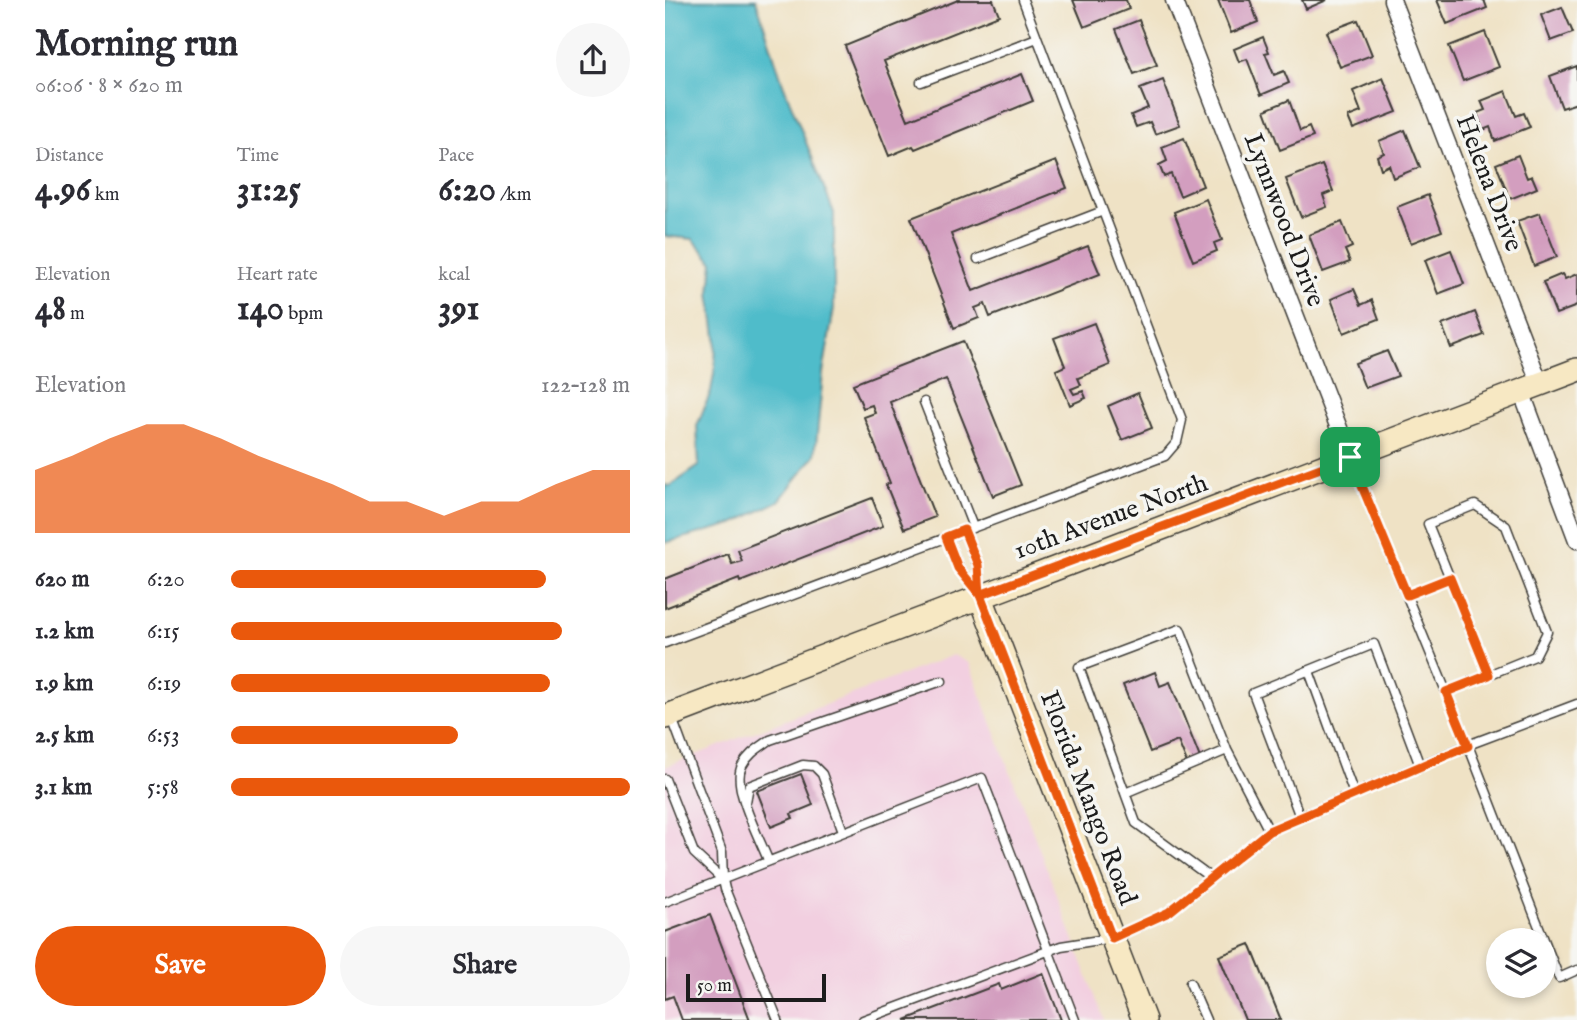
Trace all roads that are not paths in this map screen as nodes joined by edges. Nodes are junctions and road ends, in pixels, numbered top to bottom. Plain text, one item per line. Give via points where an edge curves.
1 (1023, 0) edge
2 (1174, 0) edge
3 (1392, 0) edge
4 (1037, 38) junction
5 (921, 82) dead end
6 (1103, 211) junction
7 (978, 259) dead end
8 (1577, 370) edge
9 (1530, 387) junction
10 (924, 402) dead end
11 (1350, 457) junction
12 (968, 529) junction
13 (946, 537) junction
14 (1577, 540) edge
15 (1450, 578) junction
16 (980, 595) junction
17 (1407, 595) junction
18 (665, 643) edge
19 (1309, 671) junction
20 (1489, 675) junction
21 (942, 681) dead end
22 (1446, 692) junction
23 (1577, 704) edge
24 (668, 716) edge
25 (1468, 746) junction
26 (1227, 750) junction
27 (1420, 766) junction
28 (665, 779) edge
29 (1125, 793) junction
30 (1354, 794) junction
31 (1300, 817) junction
32 (843, 831) junction
33 (1269, 831) junction
34 (768, 860) junction
35 (1211, 877) junction
36 (723, 880) junction
37 (665, 902) edge
38 (1112, 938) junction
39 (1049, 950) junction
40 (1577, 970) edge
41 (1190, 983) dead end
42 (1203, 1019) edge
43 (778, 1020) edge
44 (863, 1020) edge
45 (1075, 1020) edge
46 (1144, 1020) edge

1 - 4 lane
2 - 11 street, Lynnwood Drive
3 - 9 street, Helena Drive
4 - 5 lane
4 - 6 lane
6 - 7 lane
6 - 12 lane via 1182,420 1177,442 1165,456
8 - 9 street, 10th Avenue North
9 - 11 street, 10th Avenue North
9 - 14 street, Helena Drive
10 - 12 lane
11 - 16 street, 10th Avenue North
11 - 17 lane
12 - 13 lane
12 - 16 lane
13 - 16 lane via 958,568
13 - 18 lane
15 - 17 lane
15 - 20 lane
15 - 20 lane via 1428,524 1475,505 1506,526 1547,632 1535,656
16 - 24 street, 10th Avenue North
16 - 38 street, Florida Mango Road
17 - 22 lane
19 - 27 lane via 1374,644
19 - 30 lane
19 - 31 lane via 1253,693
20 - 22 lane
21 - 34 lane via 771,740 751,753 740,768 740,788
22 - 25 lane
23 - 25 lane
24 - 36 lane via 722,852
25 - 27 lane
25 - 40 lane via 1559,978
26 - 29 lane
26 - 29 lane via 1180,629 1079,667
26 - 33 lane
27 - 30 lane
28 - 36 lane via 694,853
29 - 35 lane via 1136,823
30 - 31 lane
31 - 33 lane
32 - 34 lane
32 - 34 lane via 821,774 814,766 803,765 749,786 745,799
32 - 39 lane via 982,778
33 - 35 lane
34 - 36 lane
35 - 38 lane via 1169,912
36 - 37 lane
36 - 43 lane
38 - 39 lane
38 - 46 street, Florida Mango Road
39 - 44 lane
39 - 45 lane
41 - 42 lane

